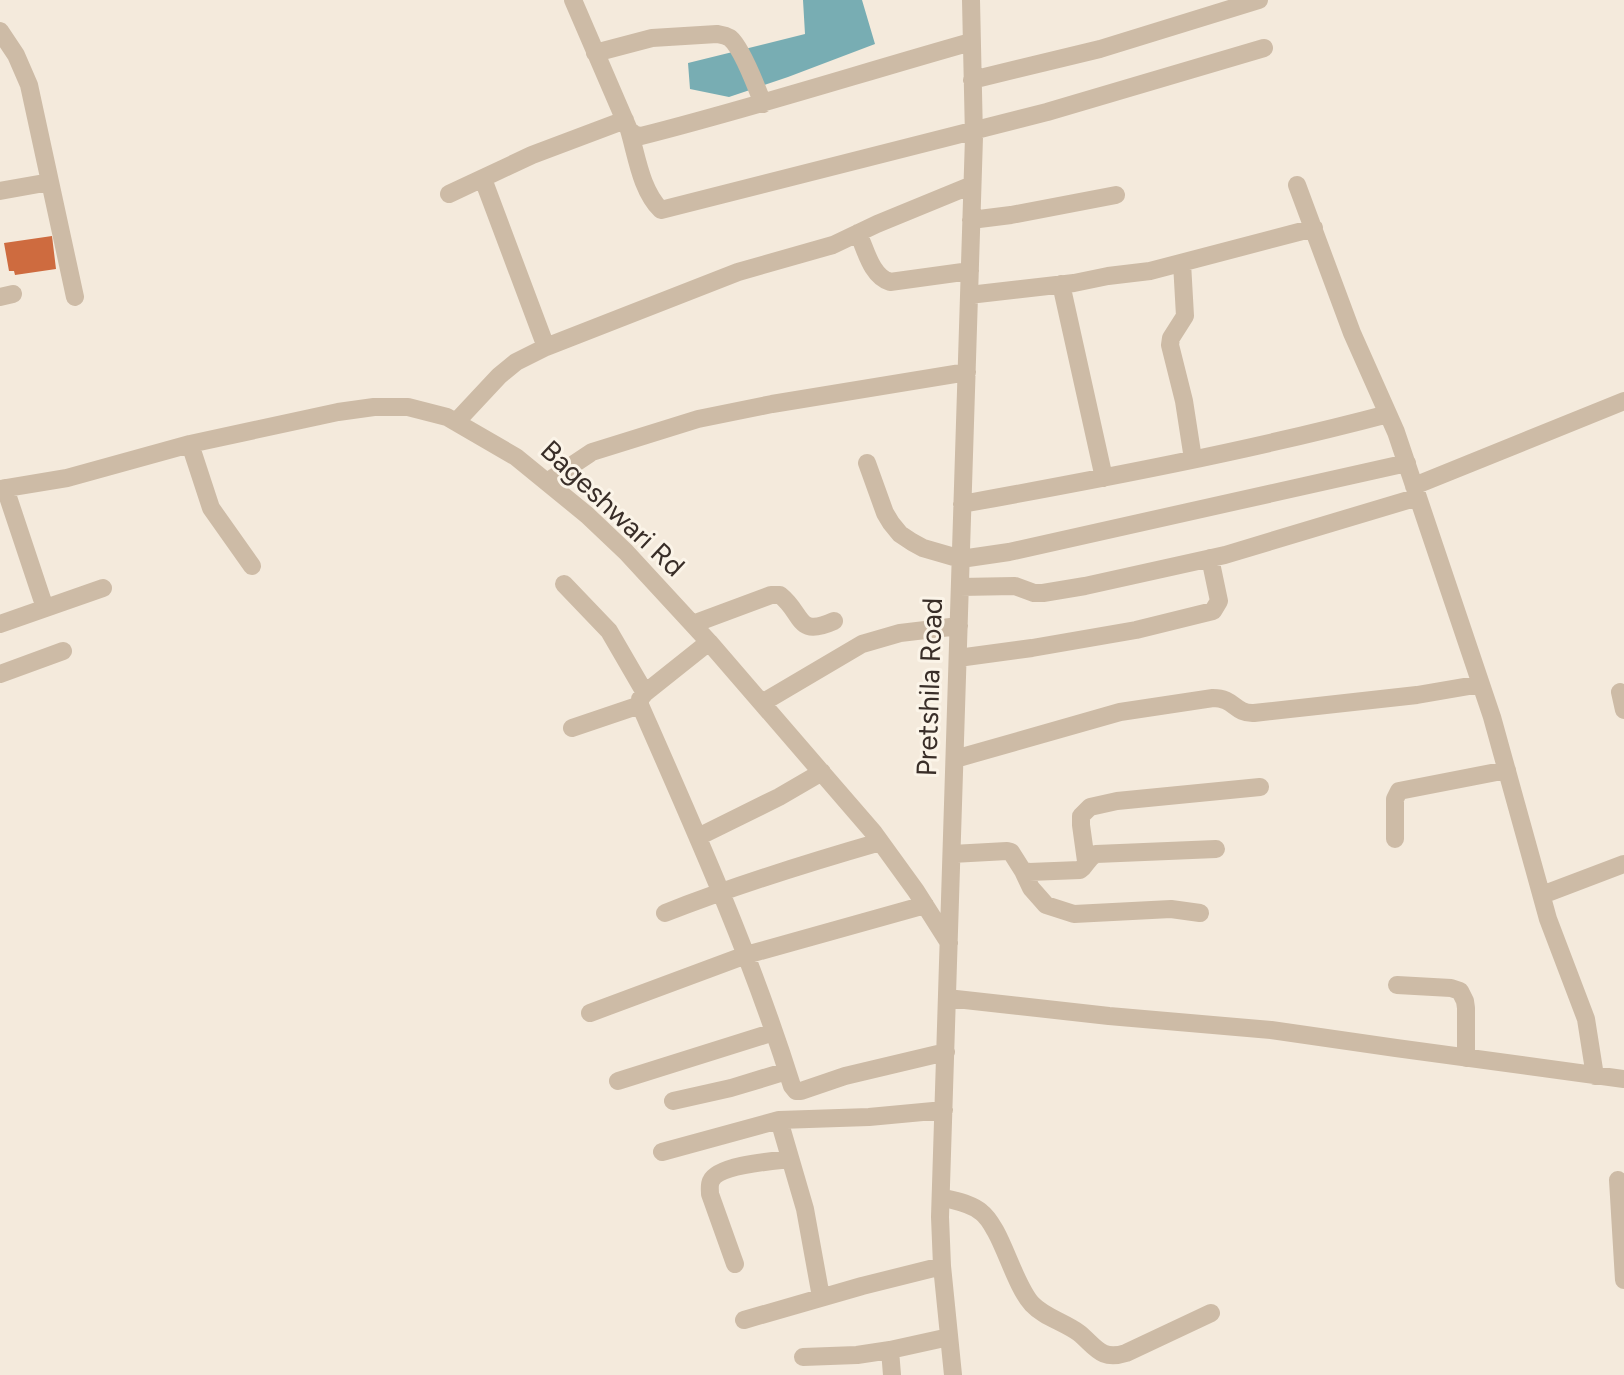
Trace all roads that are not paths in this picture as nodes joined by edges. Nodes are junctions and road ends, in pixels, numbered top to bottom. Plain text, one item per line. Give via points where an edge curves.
1 (573, 0) edge
2 (971, 0) edge
3 (1259, 0) edge
4 (0, 31) edge
5 (971, 42) junction
6 (1264, 48) dead end
7 (595, 53) junction
8 (8, 58) edge
9 (972, 80) junction
10 (763, 104) junction
11 (627, 125) junction
12 (973, 132) junction
13 (483, 179) junction
14 (50, 182) junction
15 (972, 185) junction
16 (1297, 185) dead end
17 (0, 191) edge
18 (449, 194) dead end
19 (1116, 195) dead end
20 (971, 220) junction
21 (1314, 228) junction
22 (858, 233) junction
23 (1182, 263) junction
24 (970, 271) junction
25 (1061, 284) junction
26 (969, 295) junction
27 (75, 297) dead end
28 (546, 347) junction
29 (967, 372) junction
30 (1624, 401) edge
31 (1388, 414) junction
32 (456, 422) junction
33 (190, 444) junction
34 (1193, 459) junction
35 (867, 463) dead end
36 (1407, 463) junction
37 (1104, 478) junction
38 (547, 482) junction
39 (2, 489) edge
40 (1416, 492) junction
41 (962, 504) junction
42 (1210, 558) junction
43 (961, 559) junction
44 (252, 566) dead end
45 (564, 584) dead end
46 (960, 587) junction
47 (103, 588) dead end
48 (45, 608) junction
49 (834, 621) dead end
50 (0, 624) edge
51 (693, 624) junction
52 (959, 626) junction
53 (709, 642) junction
54 (63, 651) dead end
55 (958, 658) junction
56 (0, 674) edge
57 (1481, 684) junction
58 (642, 699) junction
59 (762, 703) junction
60 (572, 728) dead end
61 (955, 759) junction
62 (1507, 770) junction
63 (822, 772) junction
64 (1260, 787) dead end
65 (698, 837) junction
66 (1395, 839) dead end
67 (880, 842) junction
68 (1216, 849) dead end
69 (952, 854) junction
70 (1086, 861) junction
71 (1624, 864) edge
72 (1023, 871) junction
73 (721, 891) junction
74 (1542, 895) junction
75 (925, 905) junction
76 (665, 913) dead end
77 (1200, 913) dead end
78 (949, 943) junction
79 (746, 955) junction
80 (1397, 985) dead end
81 (947, 998) junction
82 (590, 1013) dead end
83 (774, 1032) junction
84 (946, 1052) junction
85 (1466, 1058) junction
86 (787, 1071) junction
87 (1595, 1076) junction
88 (1624, 1079) edge
89 (618, 1081) dead end
90 (673, 1101) dead end
91 (944, 1110) junction
92 (779, 1120) junction
93 (662, 1152) dead end
94 (790, 1159) junction
95 (1618, 1180) dead end
96 (941, 1197) junction
97 (735, 1264) dead end
98 (942, 1266) junction
99 (1624, 1280) edge
100 (821, 1297) junction
101 (1211, 1313) dead end
102 (744, 1320) dead end
103 (949, 1337) junction
104 (890, 1350) junction
105 (803, 1357) dead end
106 (892, 1375) edge
107 (953, 1375) edge

1 - 7 street
2 - 5 street, Pretshila Road
3 - 9 street via 1100,49
4 - 8 street
5 - 9 street, Pretshila Road
5 - 10 street
6 - 12 street
7 - 10 street via 652,38 728,36
7 - 11 street
8 - 14 street via 25,72
9 - 12 street, Pretshila Road
10 - 11 street via 641,136
11 - 12 street via 644,182 661,210
11 - 13 street via 532,155
12 - 15 street, Pretshila Road
13 - 18 street
13 - 28 street
14 - 17 street
14 - 27 street
15 - 20 street, Pretshila Road
15 - 22 street
16 - 21 street
19 - 20 street
20 - 24 street, Pretshila Road
21 - 23 street
21 - 31 street
22 - 24 street via 881,279
22 - 28 street via 738,272
23 - 25 street
23 - 34 street via 1185,316 1170,345
24 - 26 street, Pretshila Road
25 - 26 street
25 - 37 street
26 - 29 street, Pretshila Road
28 - 32 street via 499,376
29 - 38 street via 698,419 592,452
29 - 41 street, Pretshila Road
30 - 40 street
31 - 34 street
31 - 36 street
32 - 33 street, Bageshwari Rd via 408,407 374,407
32 - 38 street, Bageshwari Rd
33 - 39 street, Bageshwari Rd via 67,478
33 - 44 street via 211,508
34 - 37 street
35 - 43 street via 885,513 900,534 923,548
36 - 40 street
36 - 43 street
37 - 41 street
38 - 51 street, Bageshwari Rd via 626,552
39 - 48 street
40 - 42 street via 1332,524
40 - 57 street
41 - 43 street, Pretshila Road
42 - 46 street via 1043,593 1015,586
42 - 55 street via 1219,601 1213,611 1136,630
43 - 46 street, Pretshila Road
45 - 58 street via 609,631
46 - 52 street, Pretshila Road
47 - 48 street
48 - 50 street
49 - 51 street via 811,628 780,595 771,595
51 - 53 street, Bageshwari Rd
52 - 55 street, Pretshila Road
52 - 59 street via 862,644
53 - 58 street
53 - 59 street, Bageshwari Rd
54 - 56 street
55 - 61 street, Pretshila Road
57 - 61 street via 1254,713 1245,713 1225,698 1213,698 1120,712
57 - 62 street
58 - 60 street
58 - 65 street
59 - 63 street, Bageshwari Rd
61 - 69 street, Pretshila Road
62 - 66 street via 1399,791
62 - 74 street
63 - 65 street
63 - 67 street, Bageshwari Rd
64 - 70 street via 1090,807 1081,816
65 - 73 street
67 - 73 street
67 - 75 street, Bageshwari Rd
68 - 70 street via 1103,853
69 - 72 street via 1007,851
69 - 78 street, Pretshila Road
70 - 72 street via 1080,870
71 - 74 street
72 - 77 street via 1046,905 1074,914 1171,909
73 - 76 street
73 - 79 street
74 - 87 street via 1586,1019
75 - 78 street, Bageshwari Rd
75 - 79 street
78 - 81 street, Pretshila Road
79 - 82 street
79 - 83 street
80 - 85 street via 1460,991 1466,1008
81 - 84 street, Pretshila Road
81 - 85 street via 1271,1030
83 - 86 street
83 - 89 street
84 - 86 street via 801,1091 792,1086
84 - 91 street, Pretshila Road
85 - 87 street
86 - 90 street
87 - 88 street
91 - 92 street
91 - 96 street, Pretshila Road
92 - 93 street
92 - 94 street
94 - 97 street via 726,1171 709,1184
94 - 100 street
95 - 99 street
96 - 98 street, Pretshila Road
96 - 101 street via 981,1211 1031,1303 1105,1355 1126,1353
98 - 100 street
98 - 103 street, Pretshila Road
100 - 102 street
103 - 104 street
103 - 107 street, Pretshila Road
104 - 105 street
104 - 106 street

